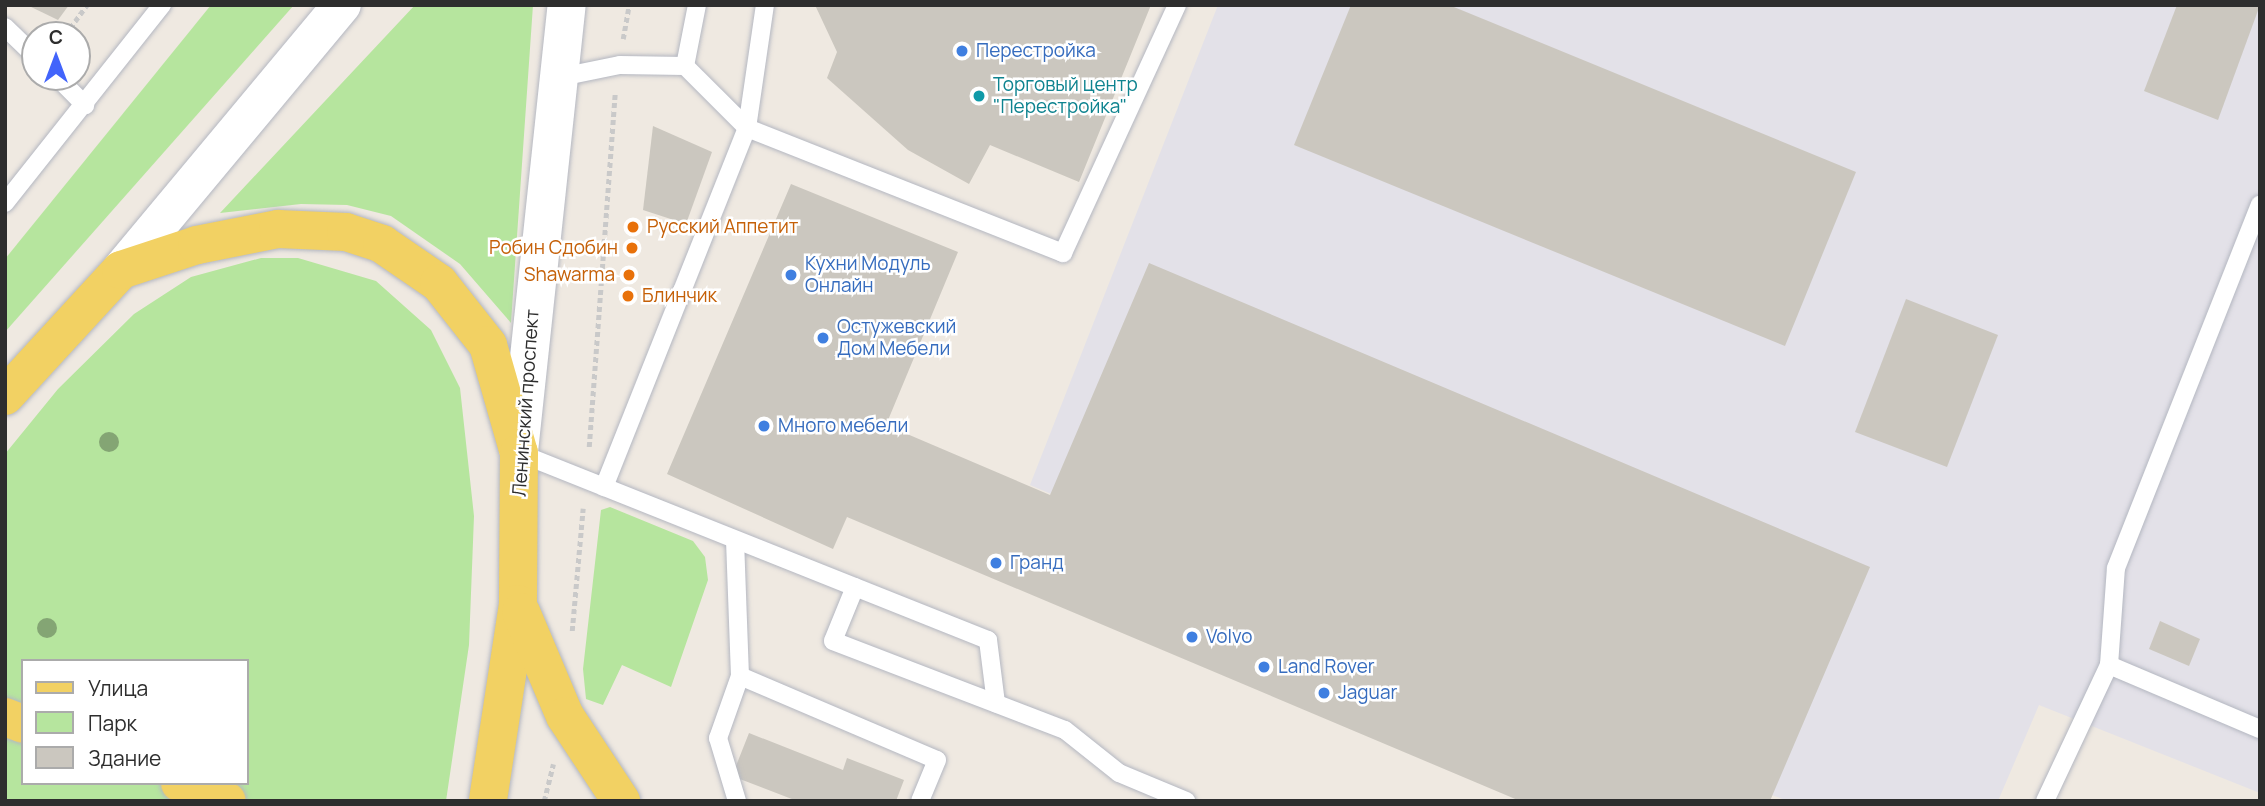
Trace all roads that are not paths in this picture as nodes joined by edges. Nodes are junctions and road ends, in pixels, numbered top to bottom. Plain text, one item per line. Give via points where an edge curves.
1 (162, 5) edge
2 (342, 5) edge
3 (567, 5) edge
4 (697, 5) edge
5 (765, 5) edge
6 (1177, 5) edge
7 (5, 27) edge
8 (21, 42) edge
9 (685, 66) junction
10 (556, 78) junction
11 (71, 91) edge
12 (85, 105) junction
13 (747, 128) junction
14 (5, 203) edge
15 (2260, 204) edge
16 (121, 270) junction
17 (5, 396) edge
18 (519, 453) junction
19 (604, 487) junction
20 (735, 540) junction
21 (855, 587) junction
22 (518, 604) junction
23 (2109, 665) junction
24 (740, 676) junction
25 (996, 704) junction
26 (2260, 729) edge
27 (185, 785) edge
28 (227, 801) edge
29 (488, 801) edge
30 (621, 801) edge
31 (737, 801) edge
32 (920, 801) edge
33 (1186, 801) edge
34 (2045, 801) edge

1 - 12 lane
2 - 16 main road
3 - 10 main road, Ленинский проспект
4 - 9 lane
5 - 13 lane
6 - 13 lane via 1063,253
7 - 8 lane
9 - 10 lane via 620,65
9 - 13 lane
10 - 18 main road, Ленинский проспект
11 - 12 lane
12 - 14 lane
13 - 19 lane
15 - 23 lane via 2116,568
16 - 17 main road
16 - 18 main road via 266,230 324,229 382,244 439,283 473,321 498,371
18 - 19 lane
18 - 22 main road, Ленинский проспект
19 - 20 lane
20 - 21 lane
20 - 24 lane
21 - 25 lane via 988,640
21 - 25 lane via 833,642
22 - 29 main road, Ленинский проспект
22 - 30 main road via 565,716
23 - 26 lane
23 - 34 lane
24 - 31 lane via 718,738
24 - 32 lane via 937,760
25 - 33 lane via 1065,730 1119,773
27 - 28 main road

